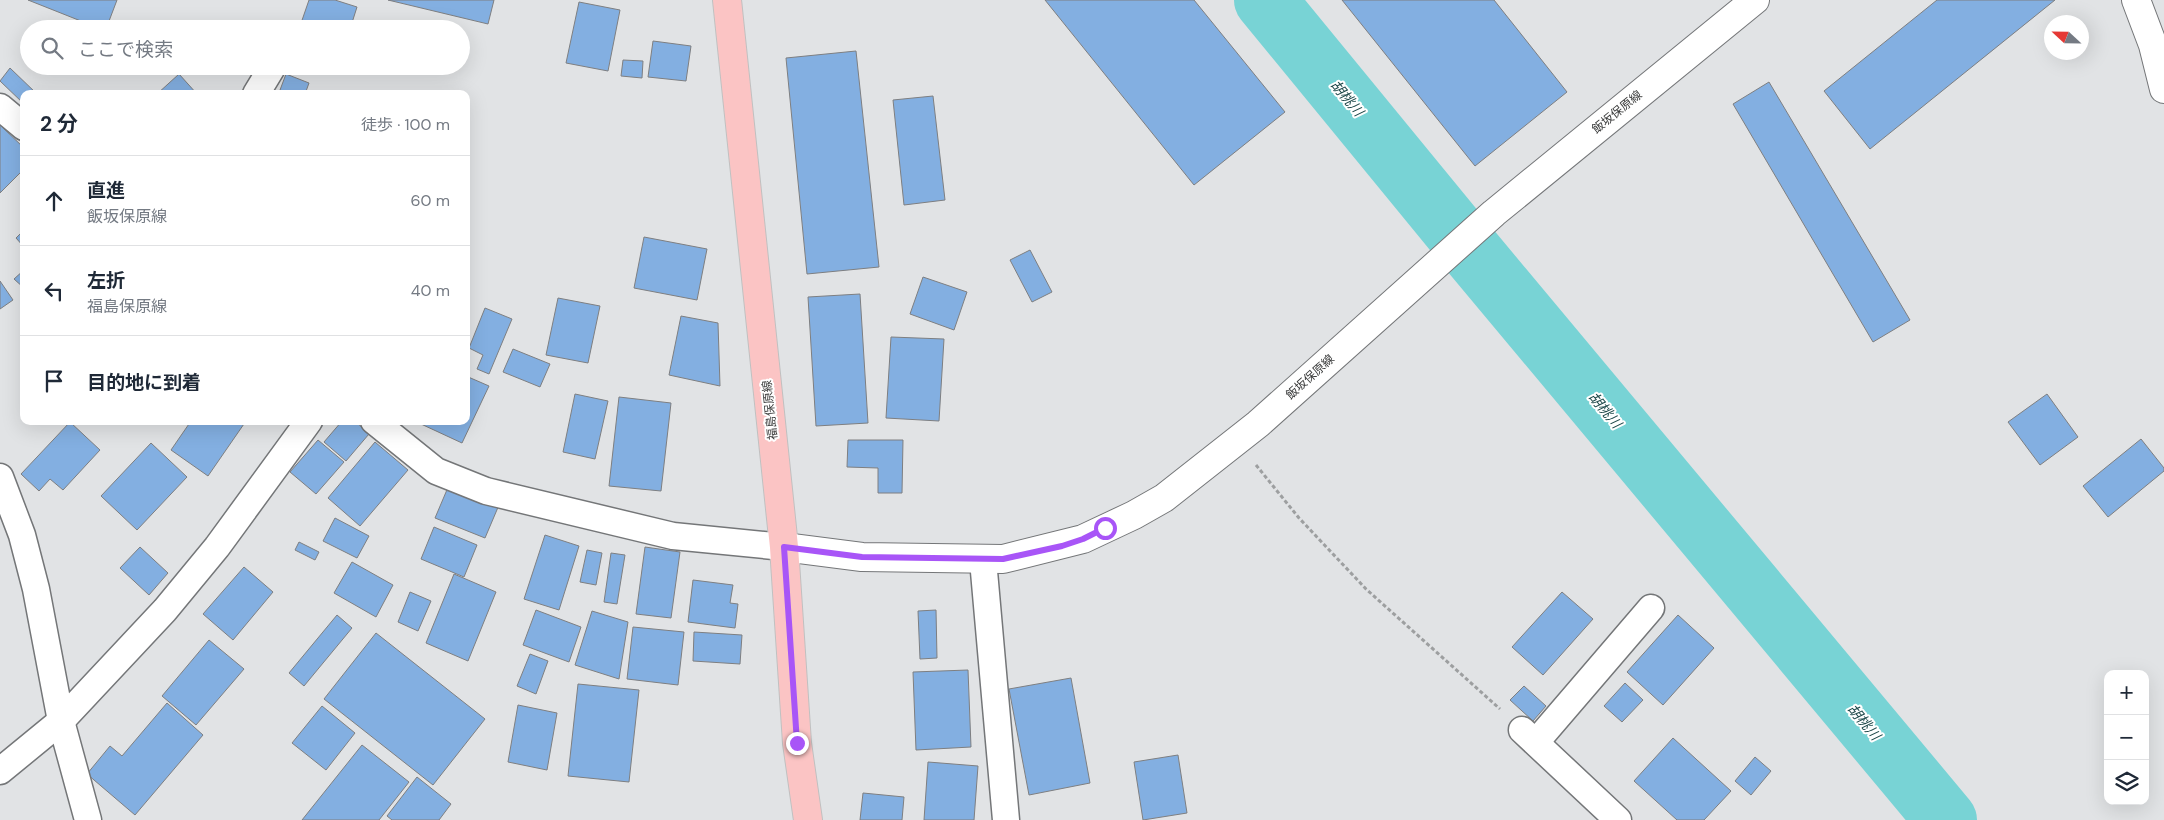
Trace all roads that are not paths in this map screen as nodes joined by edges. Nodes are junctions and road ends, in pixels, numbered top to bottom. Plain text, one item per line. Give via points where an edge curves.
1 (726, 0) edge
2 (1755, 0) edge
3 (2136, 0) edge
4 (268, 75) edge
5 (2164, 88) edge
6 (258, 90) edge
7 (0, 106) edge
8 (20, 124) edge
9 (305, 425) edge
10 (379, 425) edge
11 (0, 477) edge
12 (784, 547) junction
13 (982, 560) junction
14 (1650, 608) dead end
15 (61, 721) junction
16 (0, 770) edge
17 (88, 820) edge
18 (808, 820) edge
19 (1006, 820) edge
20 (1618, 820) edge

1 - 12 main road, 福島保原線
2 - 13 main road, 飯坂保原線 via 1494,213 1237,441 1164,498 1083,539 1003,559
3 - 5 main road via 2153,45
4 - 6 street
7 - 8 street
9 - 15 street via 263,486 165,610
10 - 12 street via 436,471 486,490 673,536
11 - 15 street via 22,535 36,589
12 - 13 main road, 飯坂保原線 via 862,557
12 - 18 main road, 福島保原線 via 797,743
13 - 19 street
14 - 20 street via 1529,736
15 - 16 street
15 - 17 street

